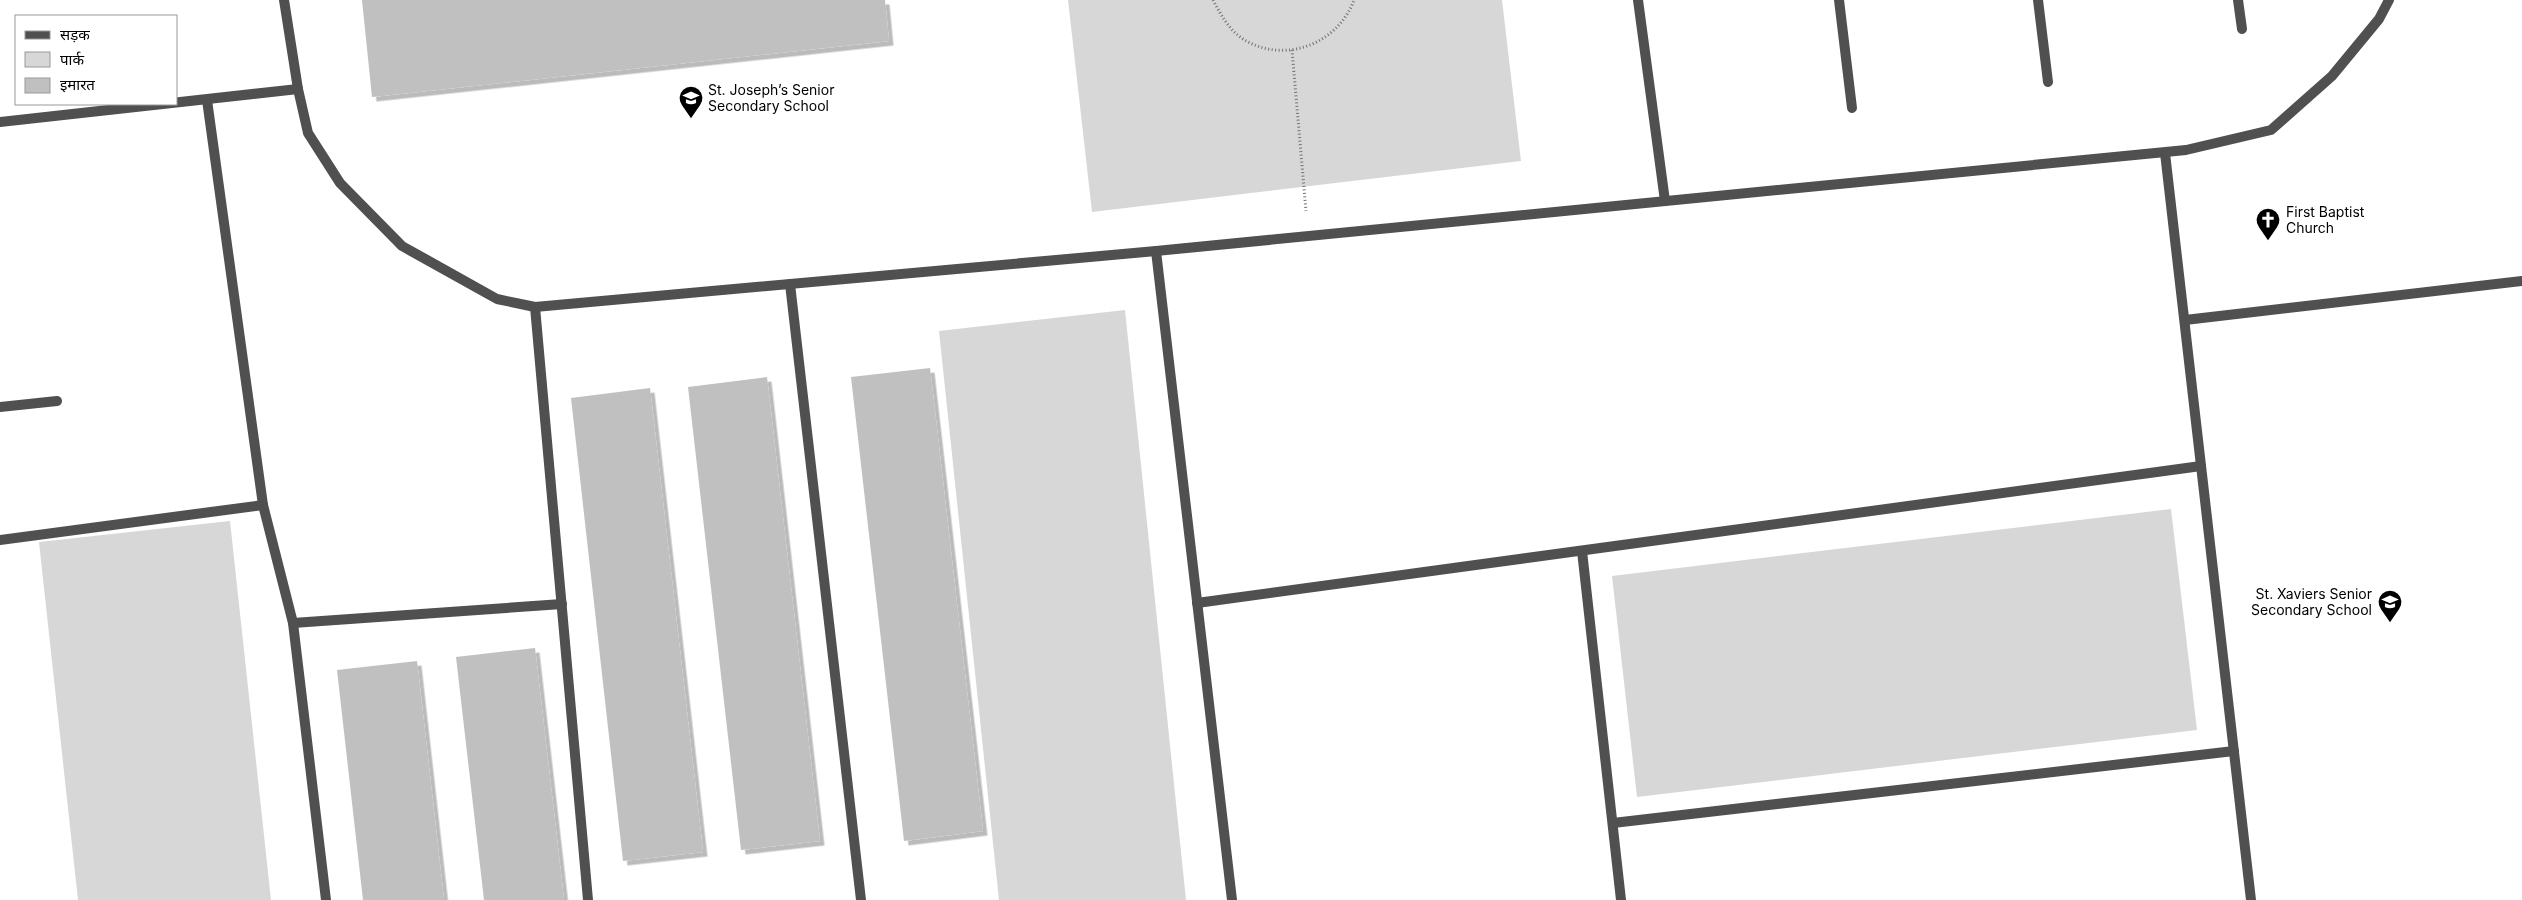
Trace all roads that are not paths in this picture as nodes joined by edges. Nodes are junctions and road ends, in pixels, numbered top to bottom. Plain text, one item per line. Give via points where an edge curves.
1 (284, 0) edge
2 (1638, 0) edge
3 (1839, 0) edge
4 (2038, 0) edge
5 (2238, 0) edge
6 (2389, 0) edge
7 (2242, 29) dead end
8 (2048, 82) dead end
9 (298, 89) junction
10 (207, 100) junction
11 (178, 103) edge
12 (160, 105) edge
13 (1852, 108) dead end
14 (0, 122) edge
15 (2165, 153) junction
16 (1665, 201) junction
17 (1156, 251) junction
18 (2522, 281) edge
19 (790, 284) junction
20 (535, 306) junction
21 (2185, 320) junction
22 (57, 401) dead end
23 (0, 407) edge
24 (2201, 466) junction
25 (263, 505) junction
26 (0, 540) edge
27 (1582, 551) junction
28 (1197, 603) junction
29 (562, 604) junction
30 (292, 623) junction
31 (2234, 751) junction
32 (1612, 822) junction
33 (326, 900) edge
34 (588, 900) edge
35 (861, 900) edge
36 (1232, 900) edge
37 (1621, 900) edge
38 (2251, 900) edge

1 - 9 street
2 - 16 street
3 - 13 street
4 - 8 street
5 - 7 street
6 - 15 street via 2379,19 2332,76 2272,130
9 - 10 street
9 - 20 street via 308,133 340,183 402,246 497,299
10 - 11 street
10 - 25 street
12 - 14 street
15 - 16 street
15 - 21 street
16 - 17 street
17 - 19 street
17 - 28 street
18 - 21 street
19 - 20 street
19 - 35 street
20 - 29 street
21 - 24 street
22 - 23 street
24 - 27 street
24 - 31 street
25 - 26 street
25 - 30 street
27 - 28 street
27 - 32 street
28 - 36 street
29 - 30 street
29 - 34 street
30 - 33 street
31 - 32 street
31 - 38 street
32 - 37 street

